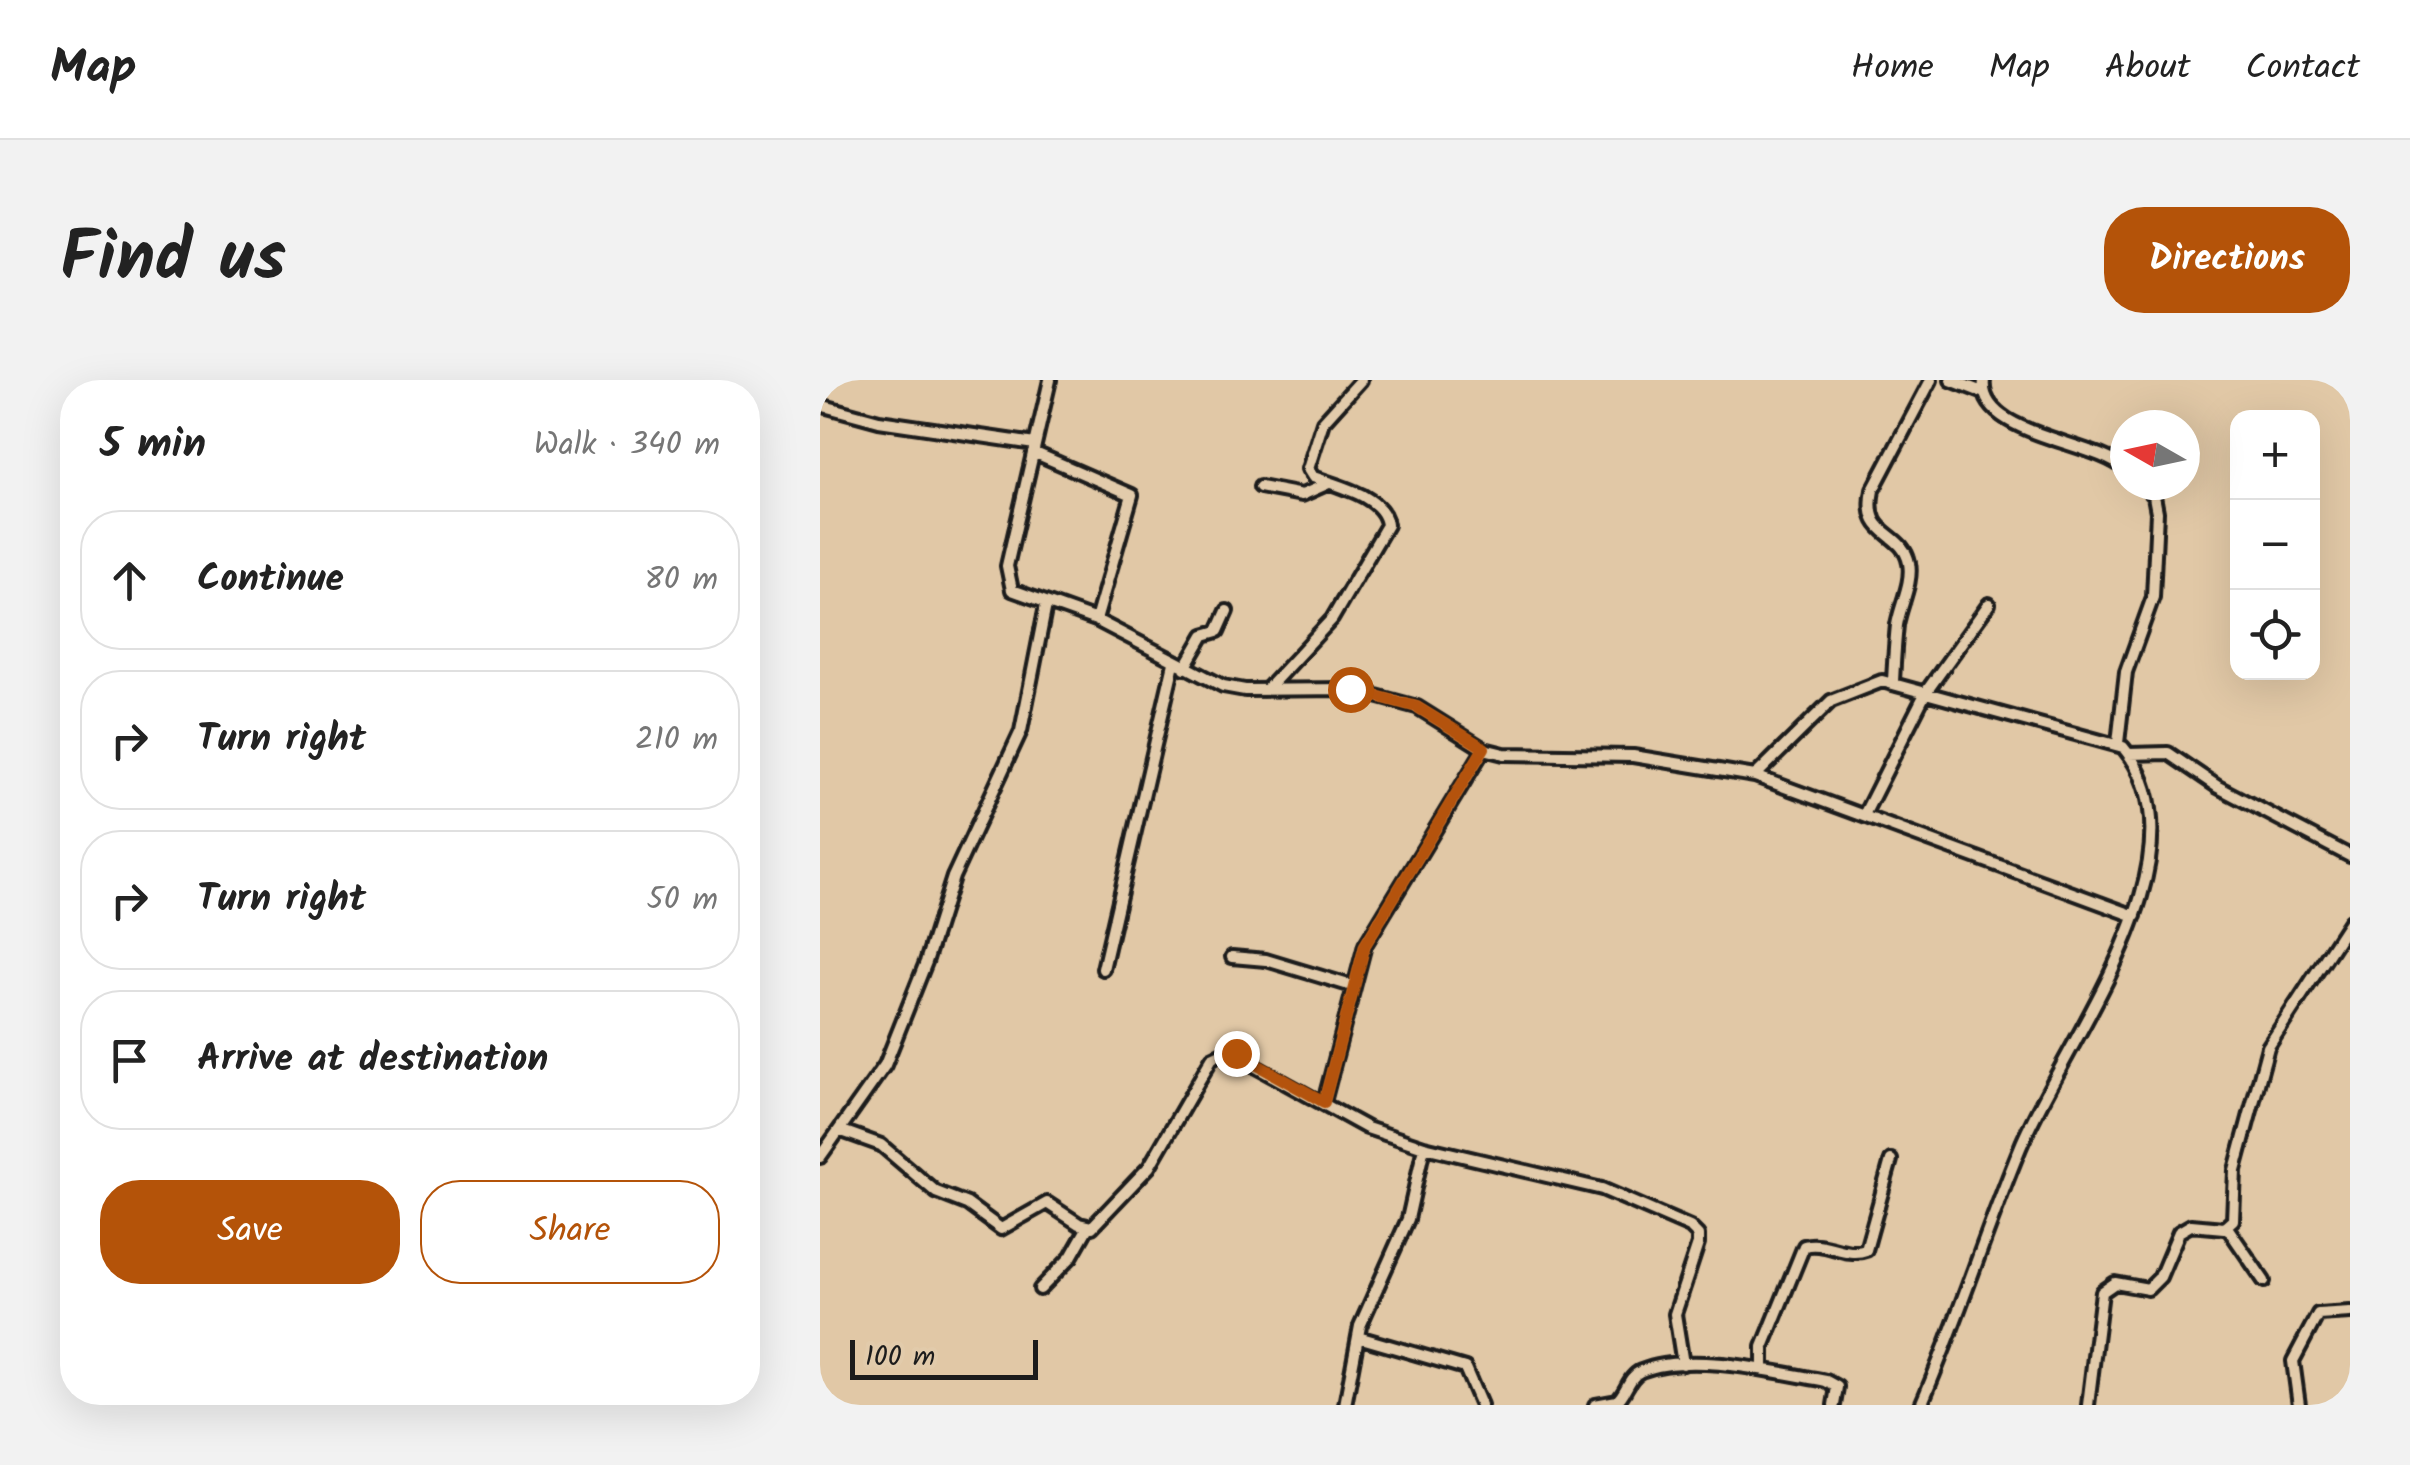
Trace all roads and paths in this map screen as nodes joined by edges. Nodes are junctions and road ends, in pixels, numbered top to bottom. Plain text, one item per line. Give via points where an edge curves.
1 (1050, 380) edge
2 (1360, 380) edge
3 (1931, 380) edge
4 (1951, 380) edge
5 (1983, 386) edge
6 (820, 405) edge
7 (1034, 448) junction
8 (2110, 458) edge
9 (1329, 484) junction
10 (1260, 488) dead end
11 (2154, 500) edge
12 (1989, 604) dead end
13 (1046, 605) junction
14 (1227, 611) dead end
15 (1096, 620) junction
16 (1179, 666) junction
17 (1893, 681) junction
18 (1266, 689) junction
19 (1926, 692) junction
20 (2118, 743) junction
21 (1484, 748) junction
22 (2128, 754) junction
23 (1755, 776) junction
24 (1864, 815) junction
25 (2350, 856) edge
26 (2135, 916) junction
27 (2350, 921) edge
28 (1232, 957) dead end
29 (1102, 969) dead end
30 (1352, 986) junction
31 (1324, 1102) junction
32 (842, 1131) junction
33 (1424, 1147) junction
34 (820, 1158) edge
35 (1891, 1160) dead end
36 (1088, 1227) junction
37 (2227, 1227) junction
38 (2264, 1281) dead end
39 (1040, 1289) dead end
40 (2350, 1312) edge
41 (1358, 1336) junction
42 (1683, 1364) junction
43 (1763, 1370) junction
44 (1345, 1405) edge
45 (1481, 1405) edge
46 (1595, 1405) edge
47 (1834, 1405) edge
48 (1921, 1405) edge
49 (2088, 1405) edge
50 (2299, 1405) edge

1 - 7 street
2 - 9 street via 1320,428 1308,469
3 - 17 street via 1870,504 1878,529 1902,548 1910,570
4 - 5 street
5 - 8 street via 1990,409 2038,434
6 - 7 street
7 - 13 street via 1008,575 1018,595
7 - 15 street via 1132,495
9 - 10 street via 1302,495
9 - 18 street via 1371,501 1387,525 1332,619
11 - 20 street via 2153,597 2126,672
12 - 19 street
13 - 15 street
13 - 32 street via 1021,731 953,877 885,1066
14 - 16 street via 1218,631 1204,635
15 - 16 street
16 - 18 street via 1233,689
16 - 29 street
17 - 19 street
17 - 23 street via 1831,701
18 - 21 street via 1337,688 1406,703
19 - 20 street
19 - 24 street
20 - 22 street
21 - 23 street via 1632,756
21 - 30 street via 1365,945
22 - 25 street via 2168,754
22 - 26 street via 2147,795 2152,834
23 - 24 street
24 - 26 street
26 - 48 street via 2020,1147
27 - 37 street via 2268,1047
28 - 30 street via 1266,960
30 - 31 street
31 - 33 street via 1367,1128
31 - 36 street via 1236,1053 1218,1053 1149,1167
32 - 34 street
32 - 36 street via 880,1146 936,1192 1001,1228 1047,1202
33 - 41 street via 1408,1219
33 - 42 street via 1602,1189 1690,1228 1698,1244 1675,1314
35 - 43 street via 1866,1250 1804,1246 1763,1347
36 - 39 street
37 - 38 street
37 - 49 street via 2179,1232 2160,1277 2148,1288 2105,1287
40 - 50 street via 2318,1314 2295,1350
41 - 44 street
41 - 45 street via 1466,1368
42 - 43 street
42 - 46 street via 1642,1371 1617,1401
43 - 47 street via 1833,1384

